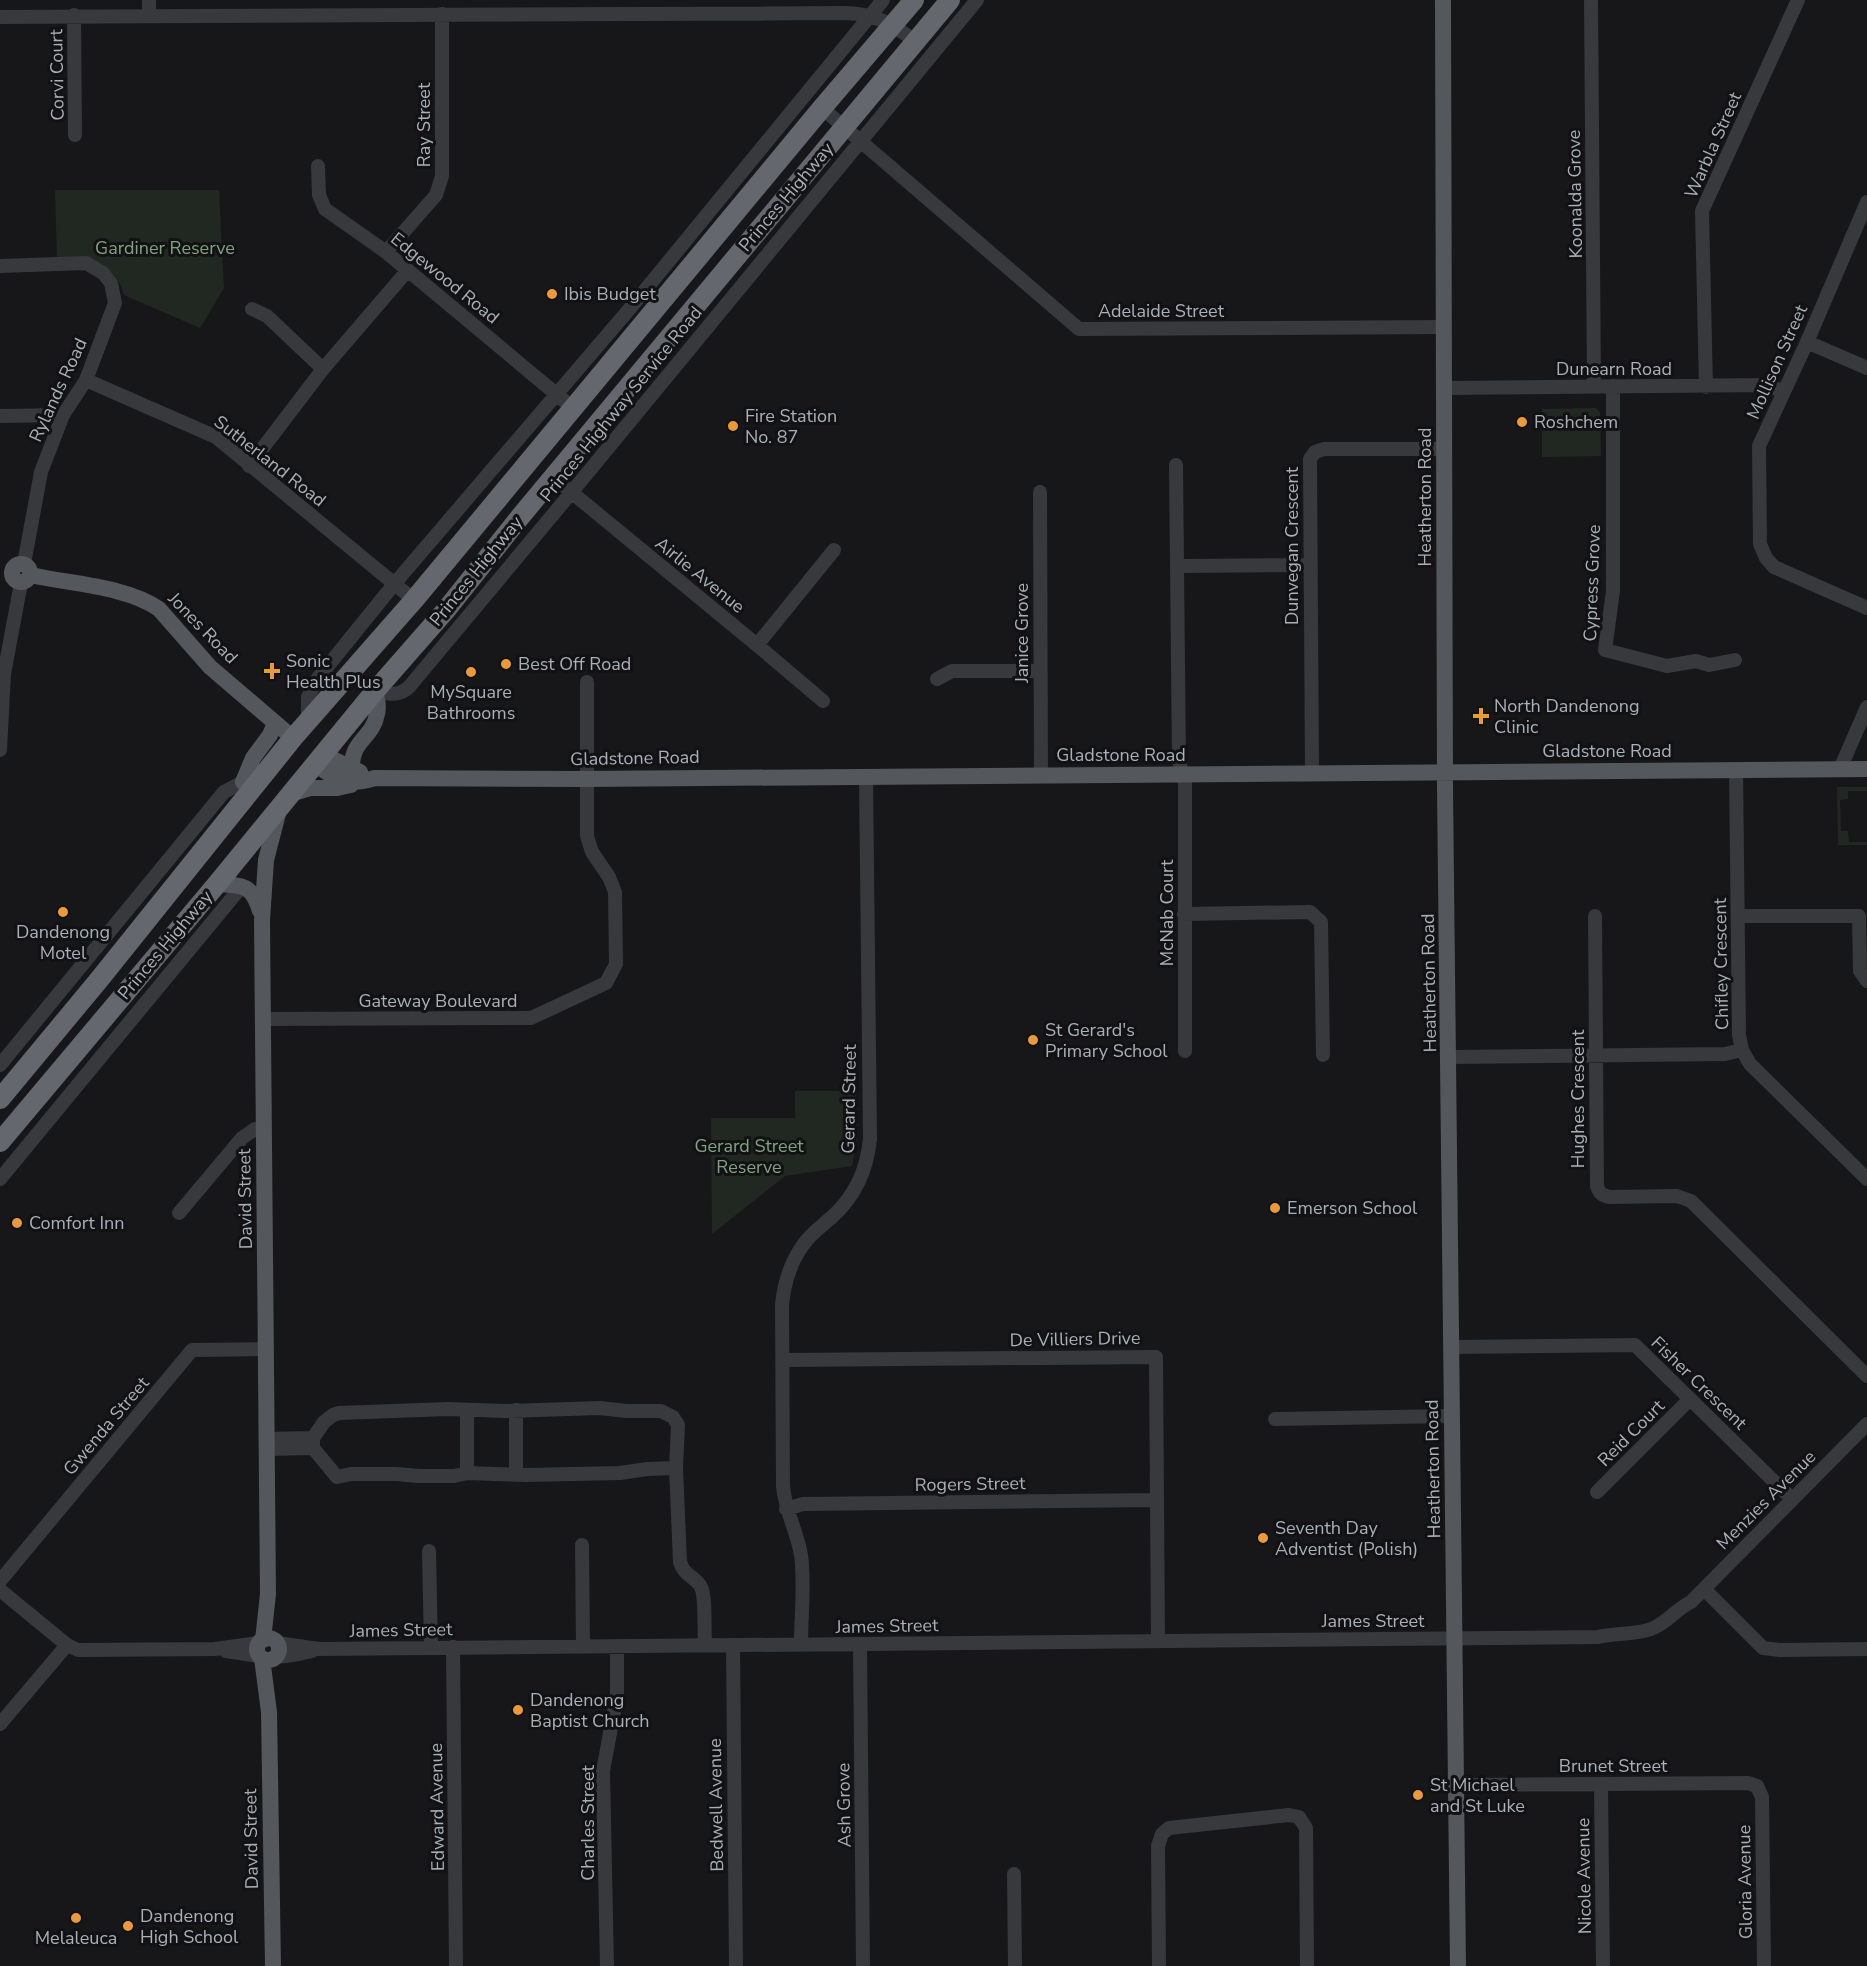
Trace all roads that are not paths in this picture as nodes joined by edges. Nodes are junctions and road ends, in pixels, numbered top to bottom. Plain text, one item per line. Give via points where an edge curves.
1 (149, 0) edge
2 (291, 0) edge
3 (883, 0) edge
4 (914, 0) edge
5 (950, 0) edge
6 (977, 0) edge
7 (1443, 0) edge
8 (1591, 0) edge
9 (1798, 0) edge
10 (657, 6) edge
11 (463, 7) edge
12 (442, 14) junction
13 (74, 15) junction
14 (291, 15) junction
15 (0, 16) edge
16 (149, 16) junction
17 (869, 16) junction
18 (894, 25) junction
19 (916, 42) junction
20 (822, 108) junction
21 (844, 128) junction
22 (75, 135) dead end
23 (860, 141) junction
24 (318, 166) dead end
25 (1866, 206) edge
26 (386, 252) junction
27 (0, 266) edge
28 (408, 270) junction
29 (632, 306) junction
30 (252, 309) dead end
31 (1444, 327) junction
32 (637, 332) junction
33 (1807, 342) junction
34 (1867, 368) edge
35 (323, 369) junction
36 (86, 380) junction
37 (1613, 386) junction
38 (1594, 387) junction
39 (1706, 387) junction
40 (1444, 388) junction
41 (1783, 391) junction
42 (557, 394) junction
43 (573, 408) junction
44 (63, 415) junction
45 (0, 416) edge
46 (1445, 449) junction
47 (1176, 465) dead end
48 (249, 466) junction
49 (553, 477) junction
50 (1040, 492) dead end
51 (571, 493) junction
52 (834, 550) dead end
53 (1309, 565) junction
54 (1177, 566) junction
55 (18, 574) edge
56 (395, 583) junction
57 (414, 600) junction
58 (1867, 608) edge
59 (757, 645) junction
60 (1735, 660) dead end
61 (1040, 671) junction
62 (938, 679) dead end
63 (587, 682) dead end
64 (375, 691) junction
65 (822, 701) dead end
66 (1867, 707) edge
67 (308, 722) junction
68 (274, 723) junction
69 (293, 738) junction
70 (0, 750) edge
71 (319, 759) junction
72 (1840, 769) junction
73 (1867, 769) edge
74 (1736, 770) junction
75 (1445, 772) junction
76 (1311, 773) junction
77 (1041, 775) junction
78 (1182, 775) junction
79 (362, 776) junction
80 (866, 777) junction
81 (586, 779) junction
82 (247, 785) junction
83 (285, 800) junction
84 (242, 886) junction
85 (211, 890) junction
86 (1184, 914) junction
87 (1595, 916) dead end
88 (1738, 916) junction
89 (262, 920) junction
90 (193, 946) junction
91 (92, 953) junction
92 (98, 981) junction
93 (1867, 981) edge
94 (263, 1019) junction
95 (1742, 1050) junction
96 (1185, 1051) dead end
97 (1323, 1055) dead end
98 (1596, 1056) junction
99 (1450, 1057) junction
100 (0, 1065) edge
101 (0, 1099) edge
102 (264, 1129) junction
103 (0, 1142) edge
104 (0, 1179) edge
105 (1867, 1179) edge
106 (179, 1213) dead end
107 (1451, 1347) junction
108 (266, 1349) junction
109 (783, 1360) junction
110 (1867, 1376) edge
111 (1690, 1399) junction
112 (467, 1410) junction
113 (516, 1410) junction
114 (1452, 1416) junction
115 (1275, 1419) dead end
116 (1867, 1424) edge
117 (313, 1443) junction
118 (266, 1444) junction
119 (676, 1468) junction
120 (467, 1473) junction
121 (516, 1474) junction
122 (1597, 1492) dead end
123 (1792, 1499) junction
124 (1156, 1500) junction
125 (786, 1509) junction
126 (582, 1545) dead end
127 (429, 1551) dead end
128 (0, 1581) edge
129 (1704, 1589) junction
130 (0, 1590) edge
131 (1455, 1638) junction
132 (1158, 1641) junction
133 (860, 1644) junction
134 (67, 1645) junction
135 (705, 1645) junction
136 (733, 1645) junction
137 (801, 1645) junction
138 (616, 1646) junction
139 (453, 1647) junction
140 (583, 1647) junction
141 (431, 1648) junction
142 (268, 1649) junction
143 (1867, 1649) edge
144 (0, 1724) edge
145 (1456, 1785) junction
146 (1601, 1785) junction
147 (1762, 1797) joint
148 (1014, 1874) dead end
149 (273, 1966) edge
150 (456, 1966) edge
151 (607, 1966) edge
152 (736, 1966) edge
153 (863, 1966) edge
154 (1015, 1966) edge
155 (1159, 1966) edge
156 (1307, 1966) edge
157 (1458, 1966) edge
158 (1603, 1966) edge
159 (1764, 1966) edge

1 - 16 street
2 - 14 street
3 - 17 street
4 - 18 highway, Princes Highway
5 - 19 highway, Princes Highway
6 - 23 street, Princes Highway
7 - 31 main road, Heatherton Road
8 - 38 street, Koonalda Grove
9 - 39 street, Warbla Street via 1702,211
10 - 11 street
10 - 17 street
11 - 12 street
12 - 14 street
12 - 26 street, Ray Street via 442,176 436,195
13 - 15 street
13 - 16 street
13 - 22 street, Corvi Court
14 - 16 street
17 - 18 street
17 - 29 street
18 - 19 street
18 - 20 highway, Princes Highway
19 - 21 highway, Princes Highway
20 - 21 street, Adelaide Street
20 - 32 highway, Princes Highway
21 - 23 street, Adelaide Street
21 - 49 highway, Princes Highway
23 - 31 street, Adelaide Street via 1079,329
23 - 51 street, Princes Highway Service Road
24 - 26 street, Edgewood Road via 319,195 325,209
25 - 33 street, Mollison Street
26 - 28 street, Edgewood Road
27 - 36 street, Rylands Road via 86,263 111,283 115,303
28 - 35 street
28 - 42 street, Edgewood Road
29 - 32 street
29 - 42 street
30 - 35 street via 267,316
31 - 40 main road, Heatherton Road
32 - 43 highway, Princes Highway
33 - 34 street
33 - 41 street, Mollison Street
35 - 48 street
36 - 44 street, Rylands Road
36 - 48 street, Sutherland Road via 216,437
37 - 38 street, Dunearn Road
37 - 39 street, Dunearn Road
37 - 60 street, Cypress Grove via 1612,591 1605,650 1667,666
38 - 40 street, Dunearn Road
39 - 41 street, Dunearn Road via 1765,385
40 - 46 main road, Heatherton Road
41 - 58 street, Mollison Street via 1759,446 1760,544 1774,567
42 - 43 street, Edgewood Road
42 - 56 street
43 - 57 highway, Princes Highway
44 - 45 street
44 - 55 street, Rylands Road via 41,472
46 - 53 street, Dunvegan Crescent via 1315,452 1309,463
46 - 75 main road, Heatherton Road
47 - 54 street, McNab Court
48 - 56 street, Sutherland Road
49 - 51 street, Airlie Avenue
49 - 64 highway, Princes Highway
50 - 61 street, Janice Grove
51 - 59 street, Airlie Avenue
51 - 64 street, Princes Highway Service Road via 409,687 394,694
52 - 59 street
53 - 54 street
53 - 76 street, Dunvegan Crescent
54 - 78 street, McNab Court
55 - 68 main road, Jones Road via 114,591 149,602 210,667
55 - 70 street, Rylands Road via 4,674
56 - 57 street, Sutherland Road
56 - 67 street via 315,682 307,702
57 - 67 highway, Princes Highway
59 - 65 street, Airlie Avenue
61 - 62 street via 952,671
61 - 77 street, Janice Grove
63 - 81 street, Gateway Boulevard
64 - 71 highway, Princes Highway
64 - 79 main road via 377,717 352,756
66 - 72 street
67 - 69 highway, Princes Highway
68 - 69 main road, Jones Road
68 - 82 main road via 253,758
69 - 71 highway
69 - 82 highway, Princes Highway
71 - 79 main road, Gladstone Road
71 - 83 highway, Princes Highway
72 - 73 main road, Gladstone Road
72 - 74 main road, Gladstone Road
74 - 75 main road, Gladstone Road
74 - 88 street, Chifley Crescent
75 - 76 main road, Gladstone Road
75 - 99 main road, Heatherton Road
76 - 78 main road, Gladstone Road
77 - 78 main road, Gladstone Road
77 - 80 main road, Gladstone Road
78 - 86 street, McNab Court
79 - 81 main road, Gladstone Road
79 - 83 main road via 341,788 310,788
80 - 81 main road, Gladstone Road
80 - 109 street, Gerard Street via 868,1154 851,1196 807,1240 790,1268 782,1305
81 - 94 street, Gateway Boulevard via 588,842 615,892 616,964 606,983 531,1018
82 - 91 street via 224,792
82 - 92 highway, Princes Highway
83 - 85 highway, Princes Highway
83 - 89 main road, David Street via 267,860
84 - 85 main road
84 - 89 main road via 255,896
84 - 90 street
85 - 90 street
85 - 103 highway, Princes Highway
86 - 96 street, McNab Court
86 - 97 street via 1310,912 1321,922
87 - 98 street, Hughes Crescent
88 - 93 street via 1859,916 1860,970
88 - 95 street, Chifley Crescent
89 - 94 main road, David Street
90 - 104 street
91 - 92 street
91 - 100 street
92 - 101 highway, Princes Highway
94 - 102 main road, David Street
95 - 98 street via 1725,1054
95 - 105 street, Chifley Crescent via 1750,1064
98 - 99 street
98 - 110 street, Hughes Crescent via 1597,1186 1601,1194 1677,1196 1691,1201
99 - 107 main road, Heatherton Road
102 - 106 street via 255,1129 242,1138
102 - 108 main road, David Street
107 - 111 street, Fisher Crescent via 1635,1345
107 - 114 main road, Heatherton Road
108 - 118 main road, David Street
108 - 128 street, Gwenda Street via 192,1350
109 - 124 street, De Villiers Drive via 1156,1357
109 - 125 street, Gerard Street
111 - 122 street, Reid Court
111 - 123 street, Fisher Crescent
112 - 113 street
112 - 117 street via 336,1413 324,1422
112 - 120 street
113 - 119 street via 661,1411 677,1421
113 - 121 street
114 - 115 street
114 - 131 main road, Heatherton Road
116 - 123 street, Menzies Avenue
117 - 118 street
117 - 120 street via 337,1477
118 - 142 main road, David Street
119 - 121 street
119 - 135 street via 680,1562 685,1574 696,1580 703,1591
120 - 121 street
123 - 129 street, Menzies Avenue
124 - 125 street, Rogers Street via 803,1504
124 - 132 street, De Villiers Drive
125 - 137 street, Gerard Street via 801,1560
126 - 140 street
127 - 141 street
129 - 131 street, Menzies Avenue via 1665,1622 1649,1630 1598,1637
129 - 143 street via 1763,1648
130 - 134 street, James Street
131 - 132 street, James Street
131 - 145 main road, Heatherton Road
132 - 133 street, James Street
133 - 137 street, James Street
133 - 153 street, Ash Grove
134 - 142 street, James Street via 78,1650
134 - 144 street
135 - 136 street, James Street
135 - 138 street, James Street
136 - 137 street, James Street
136 - 152 street, Bedwell Avenue
138 - 140 street, James Street
138 - 151 street, Charles Street via 617,1695 603,1771
139 - 140 street, James Street
139 - 141 street, James Street
139 - 150 street, Edward Avenue
141 - 142 street, James Street
142 - 149 main road, David Street
145 - 146 street, Brunet Street
145 - 157 main road, Heatherton Road
146 - 147 street, Brunet Street via 1748,1783 1757,1786
146 - 158 street, Nicole Avenue
147 - 159 street, Gloria Avenue
148 - 154 street
155 - 156 street via 1158,1846 1162,1834 1169,1828 1289,1815 1299,1817 1306,1828

